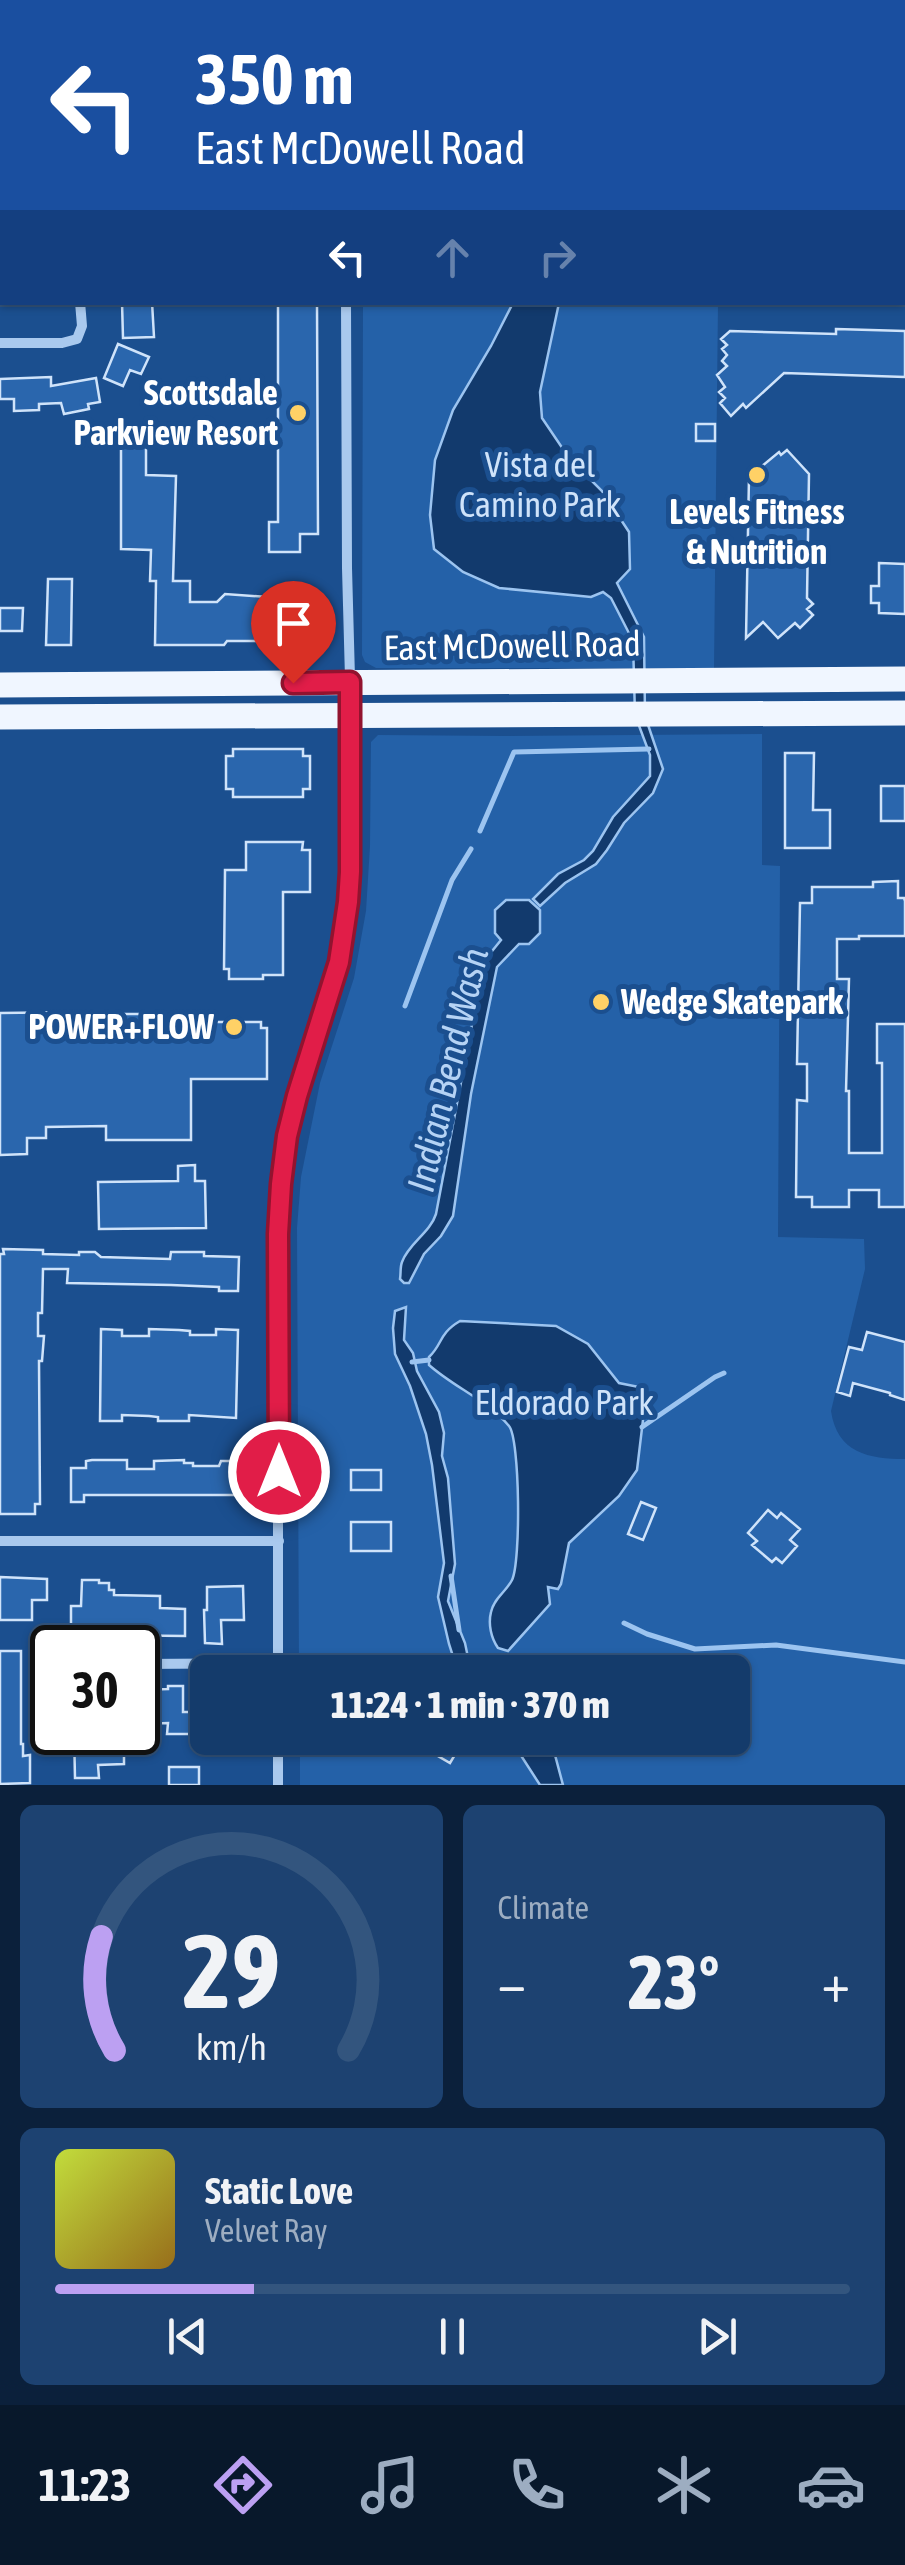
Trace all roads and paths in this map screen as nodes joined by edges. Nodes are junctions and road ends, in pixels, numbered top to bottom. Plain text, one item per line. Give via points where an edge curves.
1 (80, 305) edge
2 (346, 305) edge
3 (0, 343) edge
4 (905, 679) edge
5 (350, 682) junction
6 (0, 685) edge
7 (905, 713) edge
8 (351, 715) junction
9 (0, 717) edge
10 (0, 1541) edge
11 (278, 1541) junction
12 (278, 1655) edge
13 (160, 1665) edge
14 (190, 1665) edge
15 (278, 1755) edge
16 (278, 1785) edge

1 - 3 street via 78,338
2 - 5 street
4 - 5 main road, East McDowell Road
5 - 6 main road, East McDowell Road
5 - 8 street
7 - 8 main road, East McDowell Road
8 - 9 main road, East McDowell Road
8 - 11 street via 350,872 339,962 297,1096 281,1184
10 - 11 street
11 - 12 street
13 - 14 street
15 - 16 street

